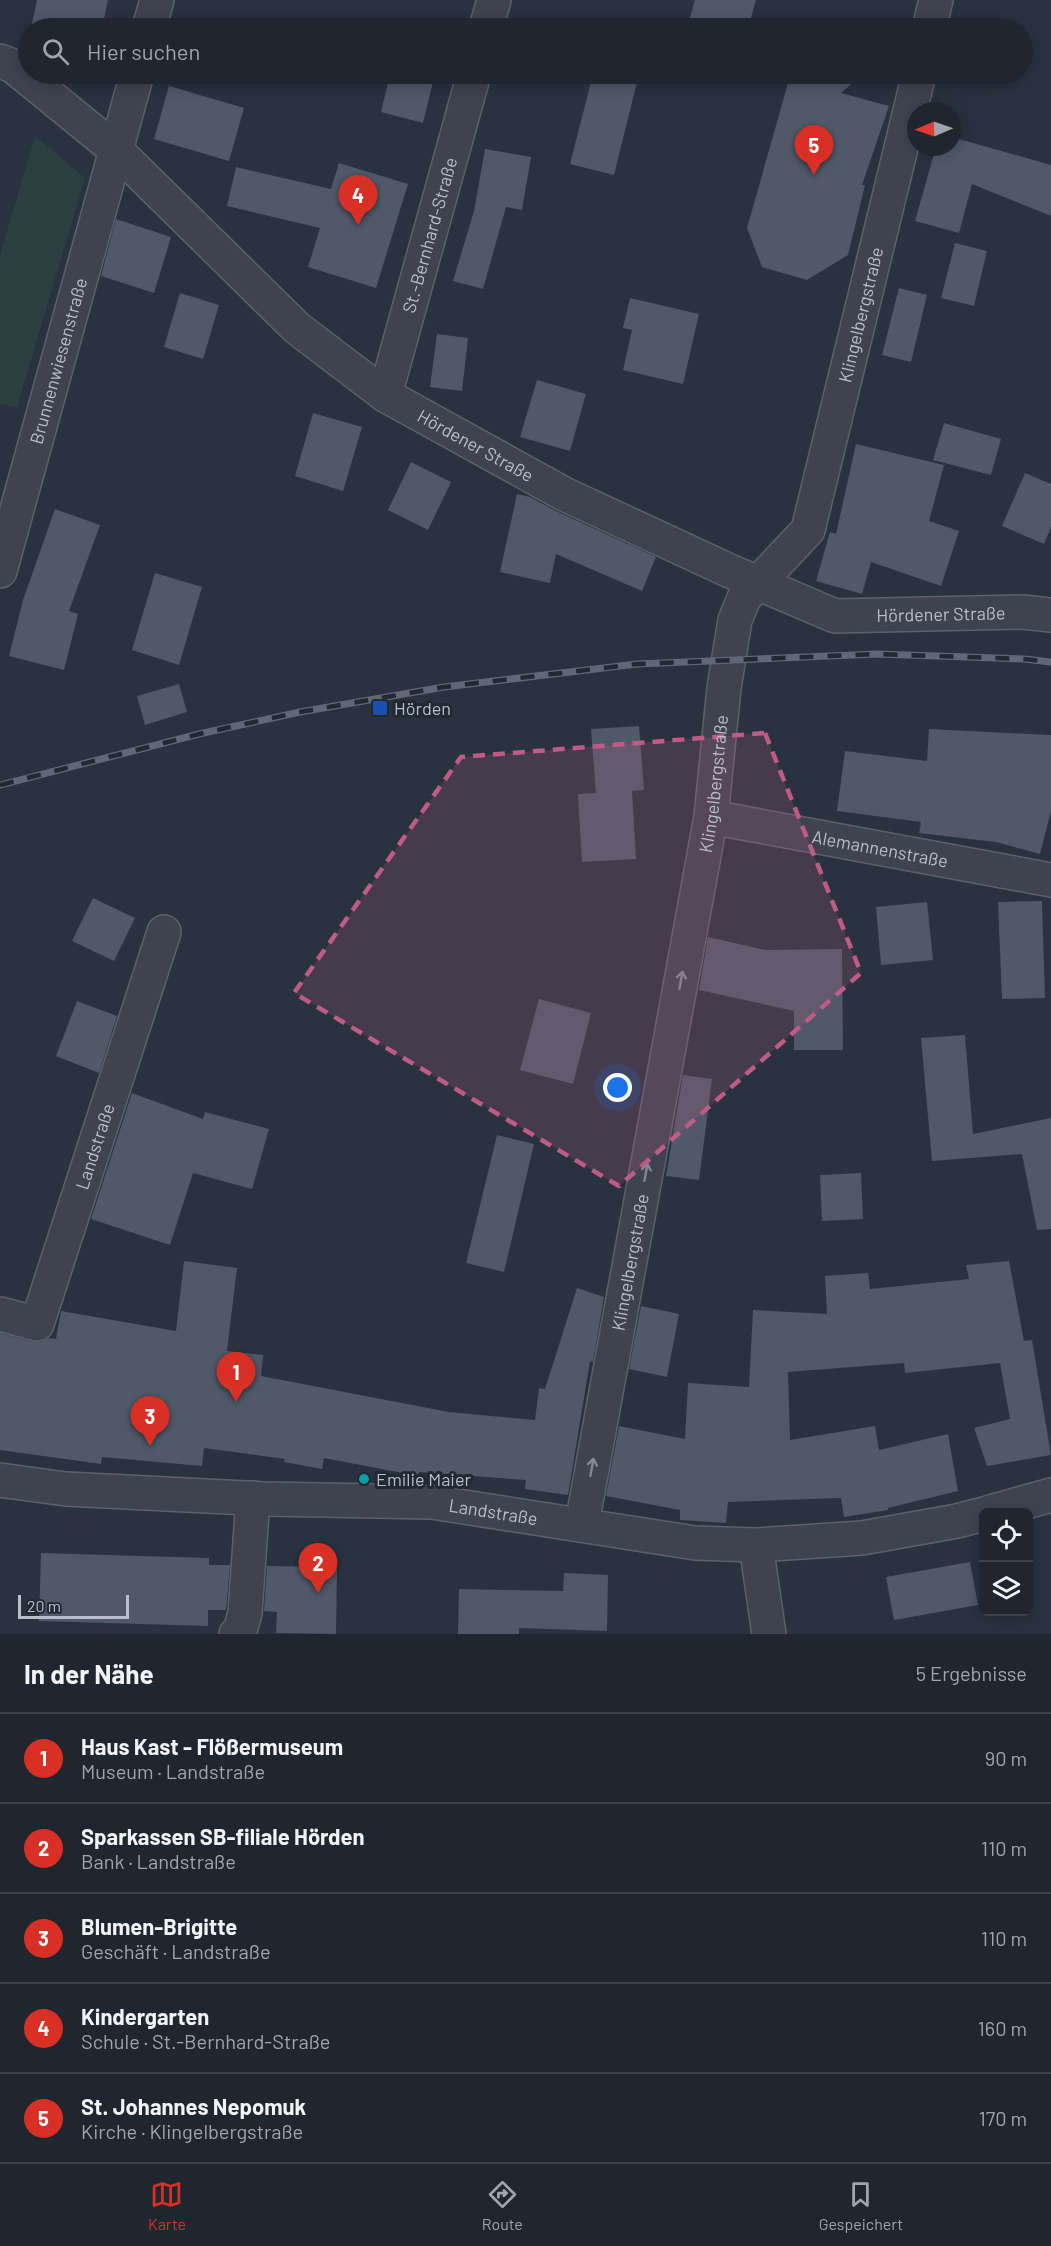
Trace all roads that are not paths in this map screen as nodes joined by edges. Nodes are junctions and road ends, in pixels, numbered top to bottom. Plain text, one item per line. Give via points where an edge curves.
1 (157, 0) edge
2 (494, 0) edge
3 (936, 0) edge
4 (152, 18) edge
5 (489, 18) edge
6 (932, 18) edge
7 (0, 61) edge
8 (18, 70) edge
9 (35, 84) edge
10 (134, 84) edge
11 (471, 84) edge
12 (917, 84) edge
13 (116, 150) junction
14 (386, 395) junction
15 (0, 571) edge
16 (758, 582) junction
17 (1051, 615) edge
18 (711, 817) junction
19 (1051, 880) edge
20 (164, 932) dead end
21 (0, 1314) edge
22 (0, 1480) edge
23 (1051, 1496) edge
24 (253, 1498) junction
25 (1005, 1508) edge
26 (979, 1515) edge
27 (582, 1524) junction
28 (756, 1545) junction
29 (236, 1634) edge
30 (769, 1634) edge

1 - 4 street
2 - 5 street
3 - 6 street
7 - 8 street, Hördener Straße
9 - 13 street, Hördener Straße
10 - 13 street, Brunnenwiesenstraße
11 - 14 street, St.-Bernhard-Straße
12 - 16 street, Klingelbergstraße via 808,530
13 - 14 street, Hördener Straße via 297,328
13 - 15 street, Brunnenwiesenstraße
14 - 16 street, Hördener Straße via 564,494
16 - 17 street, Hördener Straße via 835,616 1023,612
16 - 18 street, Klingelbergstraße via 744,598 735,620
18 - 19 street, Alemannenstraße
27 -> 18 street, Klingelbergstraße
20 - 21 street, Landstraße via 37,1324
22 - 24 street, Landstraße via 66,1489
23 - 25 street
24 - 27 street, Landstraße via 432,1502
24 - 29 street via 245,1613
26 - 28 street, Landstraße via 862,1538
27 - 28 street, Landstraße via 695,1543
28 - 30 street

